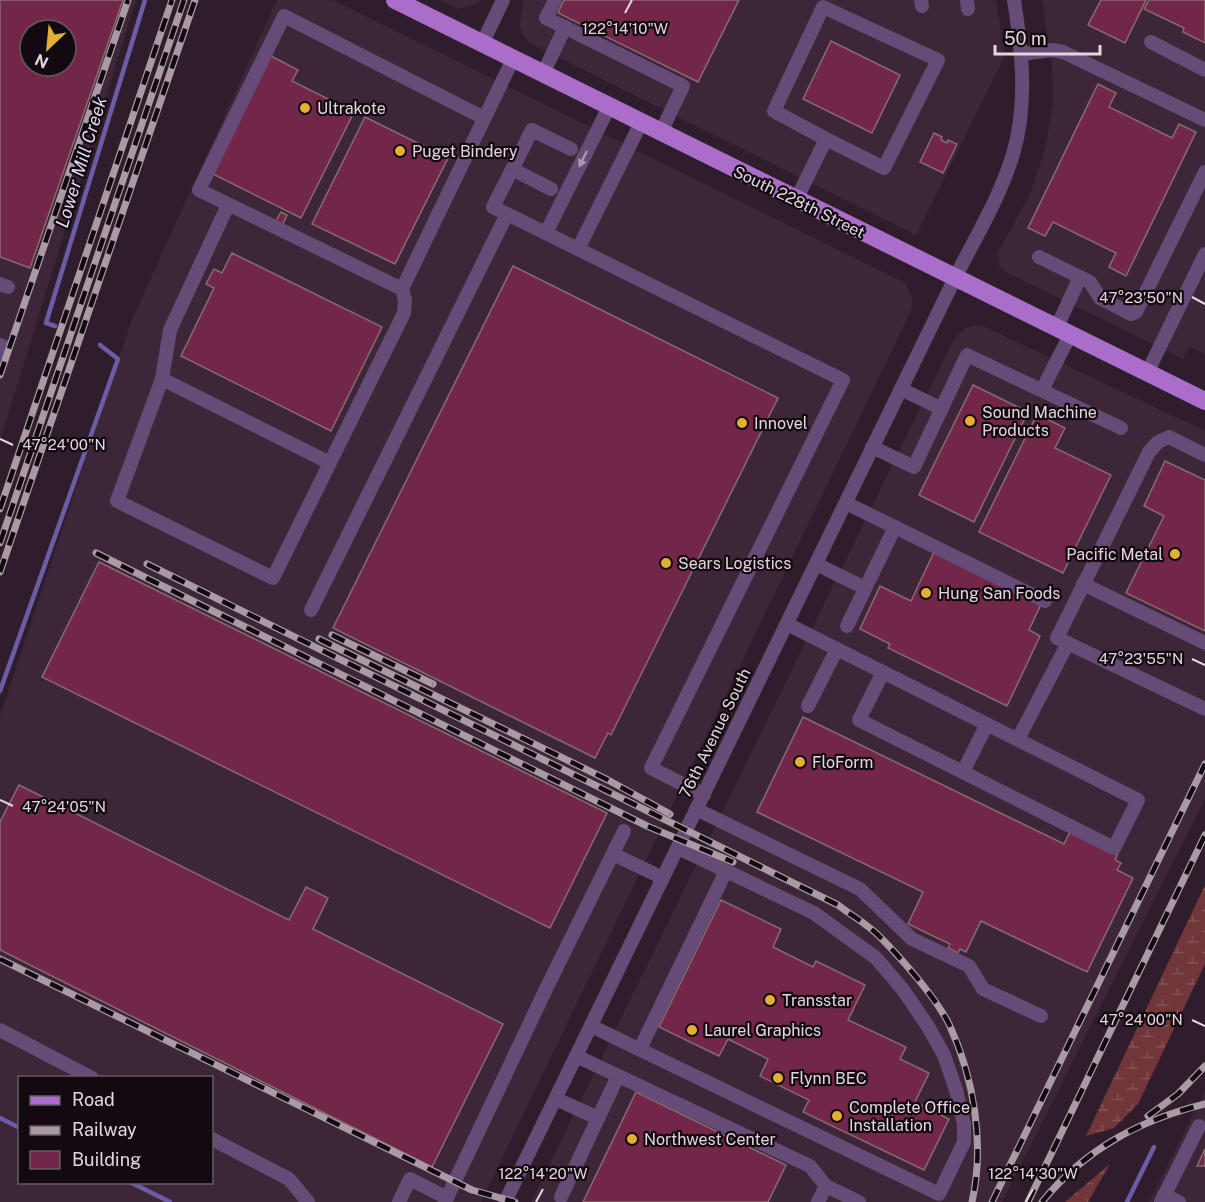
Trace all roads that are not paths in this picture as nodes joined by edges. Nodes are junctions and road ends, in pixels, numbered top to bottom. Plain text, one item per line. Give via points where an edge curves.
1 (395, 0) edge
2 (503, 0) edge
3 (555, 0) edge
4 (1015, 0) edge
5 (565, 27) junction
6 (1150, 42) dead end
7 (482, 44) junction
8 (1021, 54) junction
9 (513, 59) junction
10 (1205, 70) edge
11 (543, 74) junction
12 (609, 107) junction
13 (484, 118) junction
14 (1205, 120) edge
15 (641, 123) junction
16 (660, 132) junction
17 (826, 139) junction
18 (571, 149) dead end
19 (512, 169) junction
20 (1205, 172) edge
21 (551, 189) dead end
22 (796, 200) junction
23 (228, 205) junction
24 (507, 214) junction
25 (546, 233) junction
26 (578, 249) junction
27 (1205, 254) edge
28 (1039, 257) dead end
29 (1080, 277) junction
30 (955, 279) junction
31 (402, 289) junction
32 (1063, 332) junction
33 (0, 345) edge
34 (0, 364) edge
35 (1147, 373) junction
36 (162, 379) junction
37 (901, 390) junction
38 (1042, 390) junction
39 (1205, 401) edge
40 (942, 409) junction
41 (1121, 428) dead end
42 (872, 447) junction
43 (1205, 455) edge
44 (330, 463) junction
45 (846, 502) junction
46 (895, 527) junction
47 (816, 564) junction
48 (1083, 584) junction
49 (865, 588) junction
50 (1046, 601) dead end
51 (311, 610) dead end
52 (787, 624) junction
53 (847, 626) dead end
54 (1068, 643) junction
55 (1205, 643) edge
56 (837, 649) junction
57 (883, 672) junction
58 (808, 706) dead end
59 (1205, 709) edge
60 (987, 724) junction
61 (1018, 740) junction
62 (963, 772) junction
63 (704, 795) junction
64 (696, 809) junction
65 (624, 831) dead end
66 (678, 848) junction
67 (613, 854) junction
68 (726, 871) junction
69 (663, 878) junction
70 (1041, 1016) dead end
71 (591, 1026) junction
72 (0, 1030) edge
73 (640, 1049) junction
74 (576, 1056) junction
75 (90, 1076) edge
76 (618, 1076) junction
77 (556, 1099) junction
78 (598, 1118) junction
79 (1199, 1126) dead end
80 (213, 1140) edge
81 (826, 1186) junction
82 (561, 1197) dead end
83 (1163, 1198) edge
84 (446, 1200) edge
85 (308, 1202) edge
86 (399, 1202) edge
87 (506, 1202) edge
88 (818, 1202) edge
89 (860, 1202) edge
90 (1179, 1202) edge

1 - 7 main road, South 228th Street
2 - 7 street
3 - 5 street via 546,18
4 - 8 street, 76th Avenue South
5 - 11 street
5 - 16 street via 683,86
6 - 10 street
7 - 9 main road, South 228th Street
8 - 14 street via 1063,51
8 - 30 street, 76th Avenue South via 1023,84 1013,154 1001,187
9 - 11 main road, South 228th Street
9 - 13 street
11 - 12 main road, South 228th Street
12 - 15 main road, South 228th Street
12 -> 25 street
13 - 23 street via 284,16 199,190
13 - 31 street
15 - 16 main road, South 228th Street
15 - 26 street
16 - 22 main road, South 228th Street
17 - 17 street via 884,168 938,60 823,7 774,111
17 - 22 street
18 - 19 street via 532,130
19 - 21 street
19 - 24 street via 494,207
20 - 29 street via 1136,312 1131,314 1100,298 1090,282
22 - 30 main road, South 228th Street
23 - 31 street
23 - 36 street via 170,330
24 - 25 street
24 - 51 street
25 - 26 street
26 - 63 street via 843,380 651,768
27 - 35 street
28 - 29 street
29 - 32 street
30 - 32 main road, South 228th Street
30 - 37 street, 76th Avenue South
31 - 44 street via 404,313
32 - 35 main road, South 228th Street
32 - 38 street
33 - 34 street via 5,347
35 - 39 main road, South 228th Street
36 - 44 street
36 - 44 street via 117,501 273,578
37 - 40 street
37 - 42 street, 76th Avenue South
38 - 40 street via 967,355
38 - 41 street
40 - 42 street via 914,467
42 - 45 street, 76th Avenue South
43 - 48 street via 1169,437 1158,442 1149,452
45 - 46 street
45 - 47 street, 76th Avenue South
46 - 49 street
46 - 50 street
47 - 49 street
47 - 52 street, 76th Avenue South
48 - 54 street via 1057,638
48 - 55 street
49 - 53 street
52 - 56 street
52 - 63 street, 76th Avenue South
54 - 59 street
54 - 61 street
56 - 57 street
56 - 58 street
57 - 60 street
57 - 62 street via 858,720
60 - 61 street
60 - 62 street
61 - 62 street via 1138,800 1114,848
63 - 64 street, 76th Avenue South
64 - 66 street, 76th Avenue South
64 - 70 street via 860,889 912,939 969,966 982,989
65 - 67 street
66 - 68 street
66 - 69 street, 76th Avenue South
67 - 69 street
67 - 84 street
68 - 73 street
68 - 73 street via 814,913 876,958 927,1025 944,1055 964,1124 964,1142 939,1194
69 - 71 street, 76th Avenue South
71 - 73 street
71 - 74 street, 76th Avenue South
72 - 75 street
74 - 76 street
74 - 77 street, 76th Avenue South
76 - 78 street
76 - 81 street via 810,1166
77 - 78 street
77 - 87 street, 76th Avenue South
78 - 82 street
79 - 83 street
80 - 85 street via 289,1179
81 - 88 street
81 - 89 street
83 - 90 street
84 - 86 street via 410,1179

